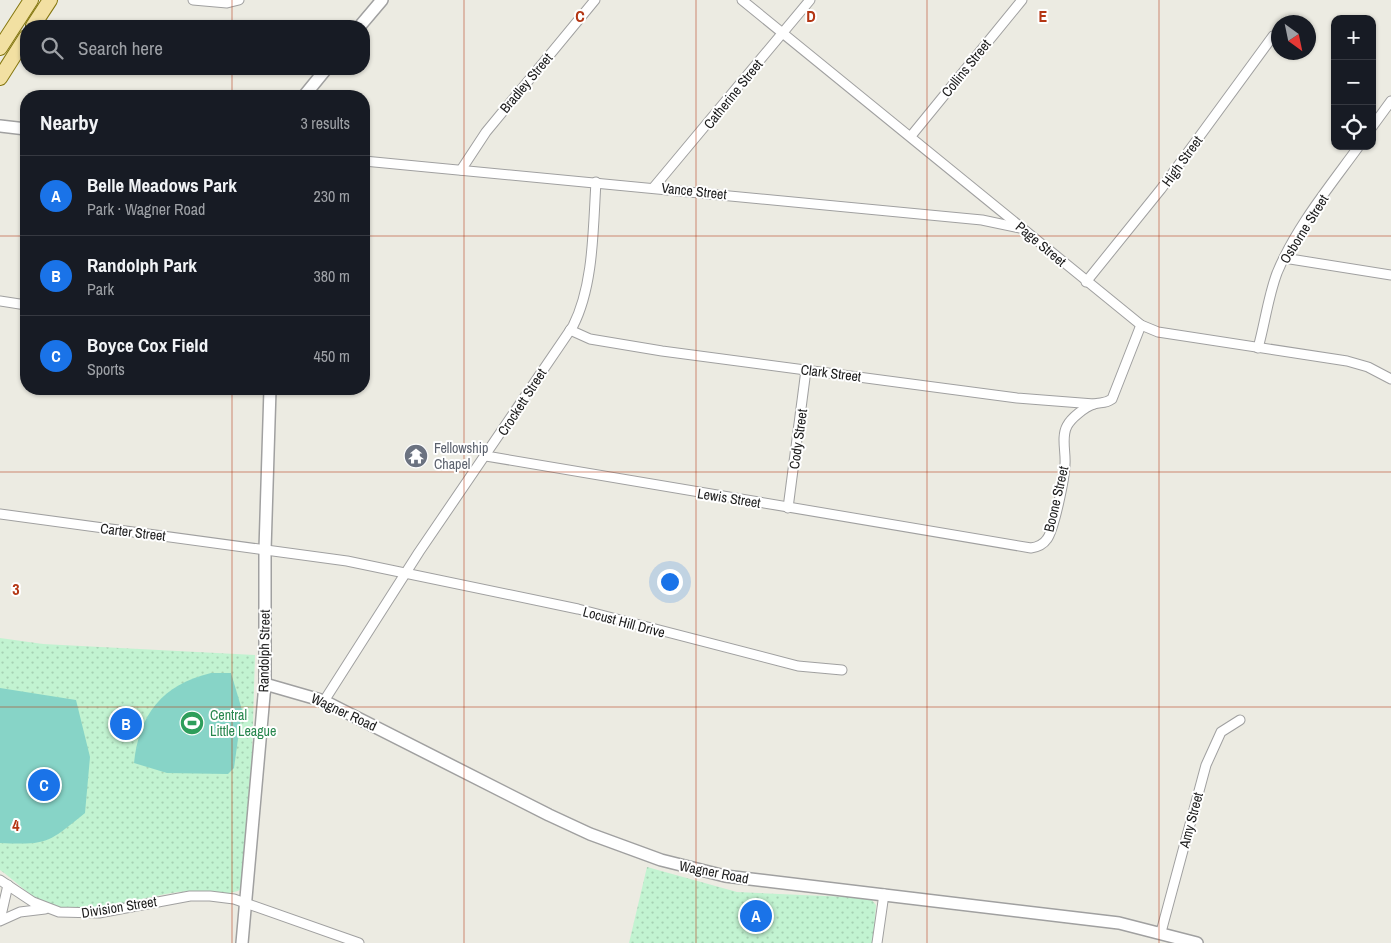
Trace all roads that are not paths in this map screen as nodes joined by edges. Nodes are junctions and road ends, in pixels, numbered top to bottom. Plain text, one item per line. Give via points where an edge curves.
1 (30, 0) edge
2 (50, 0) edge
3 (194, 0) edge
4 (239, 0) edge
5 (382, 0) edge
6 (595, 0) edge
7 (742, 0) edge
8 (810, 0) edge
9 (1022, 0) edge
10 (37, 20) edge
11 (365, 20) edge
12 (782, 34) junction
13 (1271, 39) edge
14 (20, 46) edge
15 (0, 48) edge
16 (321, 75) edge
17 (0, 78) edge
18 (309, 90) edge
19 (1391, 101) edge
20 (1376, 122) edge
21 (0, 126) edge
22 (20, 128) edge
23 (910, 136) junction
24 (1356, 150) edge
25 (370, 162) edge
26 (461, 170) junction
27 (596, 182) junction
28 (654, 187) junction
29 (1022, 228) junction
30 (1284, 258) junction
31 (1391, 275) edge
32 (1086, 282) junction
33 (0, 301) edge
34 (20, 304) edge
35 (1141, 325) junction
36 (570, 330) junction
37 (1258, 348) junction
38 (806, 370) junction
39 (1391, 379) edge
40 (270, 395) edge
41 (1094, 404) junction
42 (486, 456) junction
43 (788, 508) junction
44 (0, 514) edge
45 (973, 539) joint
46 (265, 550) junction
47 (406, 574) junction
48 (842, 670) dead end
49 (265, 684) junction
50 (324, 700) junction
51 (1240, 720) dead end
52 (4, 882) edge
53 (884, 894) junction
54 (247, 904) junction
55 (46, 909) junction
56 (0, 920) edge
57 (1161, 932) junction
58 (242, 943) edge
59 (359, 943) edge
60 (878, 943) edge
61 (1197, 943) edge

1 - 15 main road
2 - 10 main road
3 - 4 street via 227,4
5 - 11 street
6 - 26 street, Bradley Street via 486,132
7 - 12 street, Page Street
8 - 12 street, Catherine Street
9 - 23 street, Collins Street
12 - 23 street, Page Street
12 - 28 street, Catherine Street
13 - 32 street, High Street via 1161,189
14 - 17 main road
16 - 18 street
19 - 20 street
21 - 22 street
23 - 29 street, Page Street
24 - 30 street, Osborne Street
25 - 26 street, Vance Street
26 - 27 street, Vance Street
27 - 28 street, Vance Street
27 - 36 street, Crockett Street via 588,279 584,301
28 - 29 street, Vance Street via 982,220
29 - 32 street, Page Street
30 - 31 street
30 - 37 street, Osborne Street via 1270,295
32 - 35 street, Page Street
33 - 34 street
35 - 37 street, Page Street via 1158,332
35 - 41 street, Boone Street via 1116,393 1106,403
36 - 38 street, Clark Street via 590,339
36 - 42 street, Crockett Street
37 - 39 street, Page Street via 1347,361
38 - 41 street, Clark Street via 1017,398
38 - 43 street, Cody Street
40 - 46 street, Randolph Street
41 - 45 street, Boone Street via 1077,415 1064,432 1063,482 1046,541 1031,548
42 - 43 street, Lewis Street
42 - 47 street, Crockett Street
43 - 45 street, Lewis Street
44 - 46 street, Carter Street
46 - 47 street, Carter Street via 347,561
46 - 49 street, Randolph Street
47 - 48 street, Locust Hill Drive via 578,610 798,666
47 - 50 street, Crockett Street
49 - 50 street, Wagner Road
49 - 54 street, Randolph Street
50 - 53 street, Wagner Road via 549,815 660,860 725,876
51 - 57 street, Amy Street via 1222,732 1206,765
52 - 55 street, Division Street
52 - 56 street
53 - 57 street, Wagner Road via 1119,923
53 - 60 street
54 - 55 street, Division Street via 234,899 190,896 99,913 76,914
54 - 58 street, Randolph Street
54 - 59 street, Division Street
55 - 56 street via 20,912
57 - 61 street, Wagner Road

